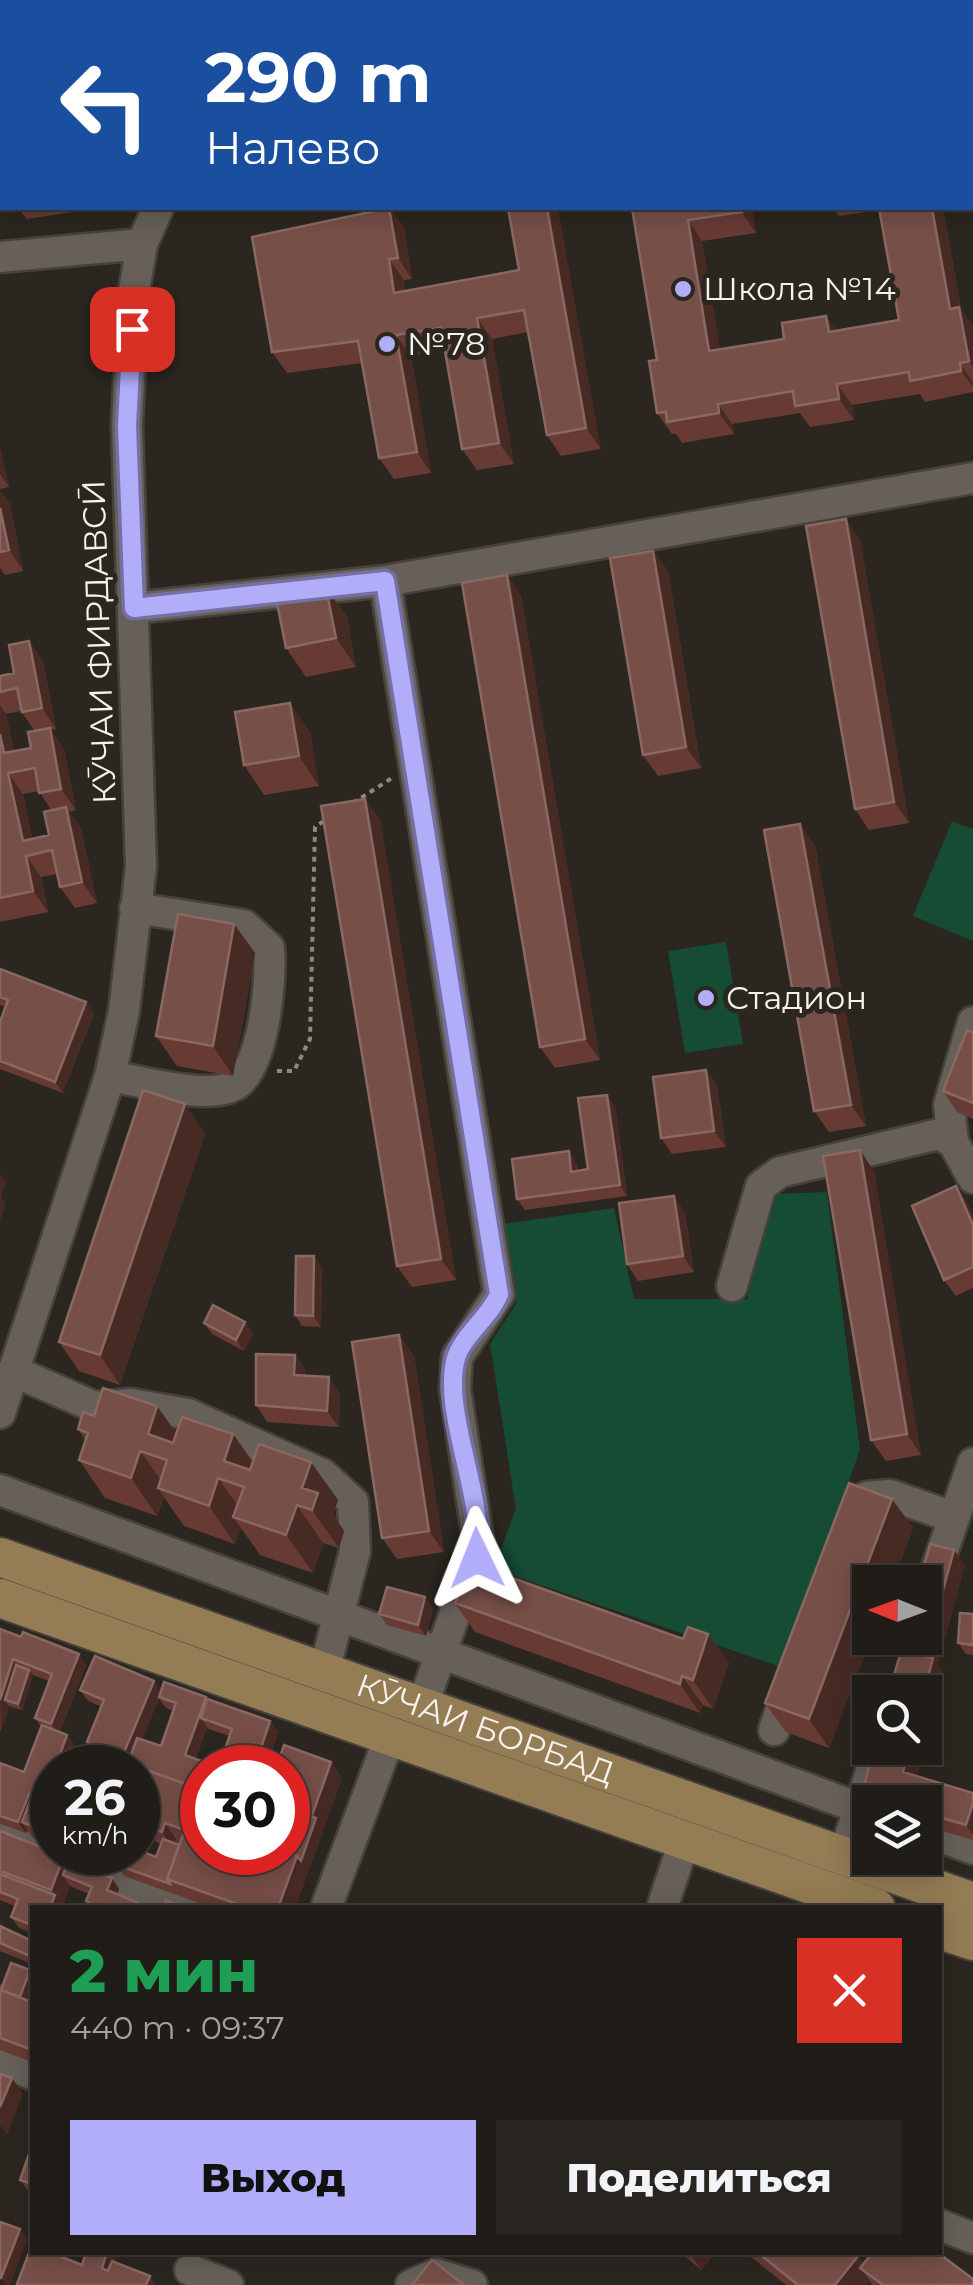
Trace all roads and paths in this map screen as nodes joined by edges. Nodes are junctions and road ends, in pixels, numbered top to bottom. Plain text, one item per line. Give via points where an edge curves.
1 (157, 210) edge
2 (142, 244) junction
3 (0, 257) edge
4 (973, 478) edge
5 (385, 581) junction
6 (134, 608) junction
7 (412, 766) junction
8 (347, 806) edge
9 (331, 817) edge
10 (135, 908) junction
11 (973, 1022) edge
12 (247, 1072) junction
13 (110, 1076) junction
14 (953, 1142) junction
15 (973, 1178) edge
16 (732, 1286) dead end
17 (13, 1371) junction
18 (0, 1413) edge
19 (973, 1463) edge
20 (0, 1490) edge
21 (952, 1517) junction
22 (838, 1552) edge
23 (0, 1557) edge
24 (937, 1565) edge
25 (0, 1598) edge
26 (341, 1616) junction
27 (440, 1653) junction
28 (800, 1658) edge
29 (324, 1672) junction
30 (422, 1707) junction
31 (774, 1730) edge
32 (390, 1736) junction
33 (852, 1805) edge
34 (0, 1837) edge
35 (942, 1837) edge
36 (685, 1839) junction
37 (852, 1839) edge
38 (973, 1848) edge
39 (844, 1857) junction
40 (973, 1902) edge
41 (178, 1905) edge
42 (327, 1905) edge
43 (663, 1905) edge
44 (868, 1905) edge
45 (942, 1931) edge
46 (973, 1941) edge
47 (0, 2062) edge
48 (30, 2073) edge
49 (942, 2226) edge
50 (973, 2238) edge
51 (190, 2269) edge
52 (228, 2285) edge
53 (411, 2285) edge
54 (472, 2285) edge

1 - 2 street, КӮЧАИ ФИРДАВСӢ
2 - 3 street
2 - 6 street, КӮЧАИ ФИРДАВСӢ via 127,426
4 - 5 street
5 - 6 street
5 - 7 street
6 - 10 street, КӮЧАИ ФИРДАВСӢ via 141,867
7 - 8 path
7 - 27 street via 499,1294 456,1357 479,1545
9 - 12 path via 314,827 310,1038 294,1070
10 - 12 street via 244,925 269,948 272,981
10 - 13 street, КӮЧАИ ФИРДАВСӢ
11 - 14 street via 949,1105
12 - 13 street via 234,1086 208,1092
13 - 17 street, КӮЧАИ ФИРДАВСӢ
14 - 15 street
14 - 16 street via 939,1134 780,1172 761,1186
17 - 18 street, КӮЧАИ ФИРДАВСӢ
17 - 26 street via 95,1406 131,1404 188,1414 322,1474 353,1502 355,1551
19 - 21 street
20 - 26 street
21 - 22 street via 890,1495 867,1497
21 - 24 street
23 - 29 main road, КӮЧАИ БОРБАД
25 - 32 main road, КӮЧАИ БОРБАД
26 - 27 street
26 - 29 street
27 - 30 street
27 - 33 street
28 - 31 street
29 - 30 main road, КӮЧАИ БОРБАД
30 - 39 main road, КӮЧАИ БОРБАД
32 - 36 main road, КӮЧАИ БОРБАД
32 - 42 street
34 - 41 street
35 - 38 street
36 - 43 street
36 - 44 main road, КӮЧАИ БОРБАД
37 - 39 street
39 - 40 main road, КӮЧАИ БОРБАД
45 - 46 main road
47 - 48 street
49 - 50 street
51 - 52 street
53 - 54 street via 436,2274

